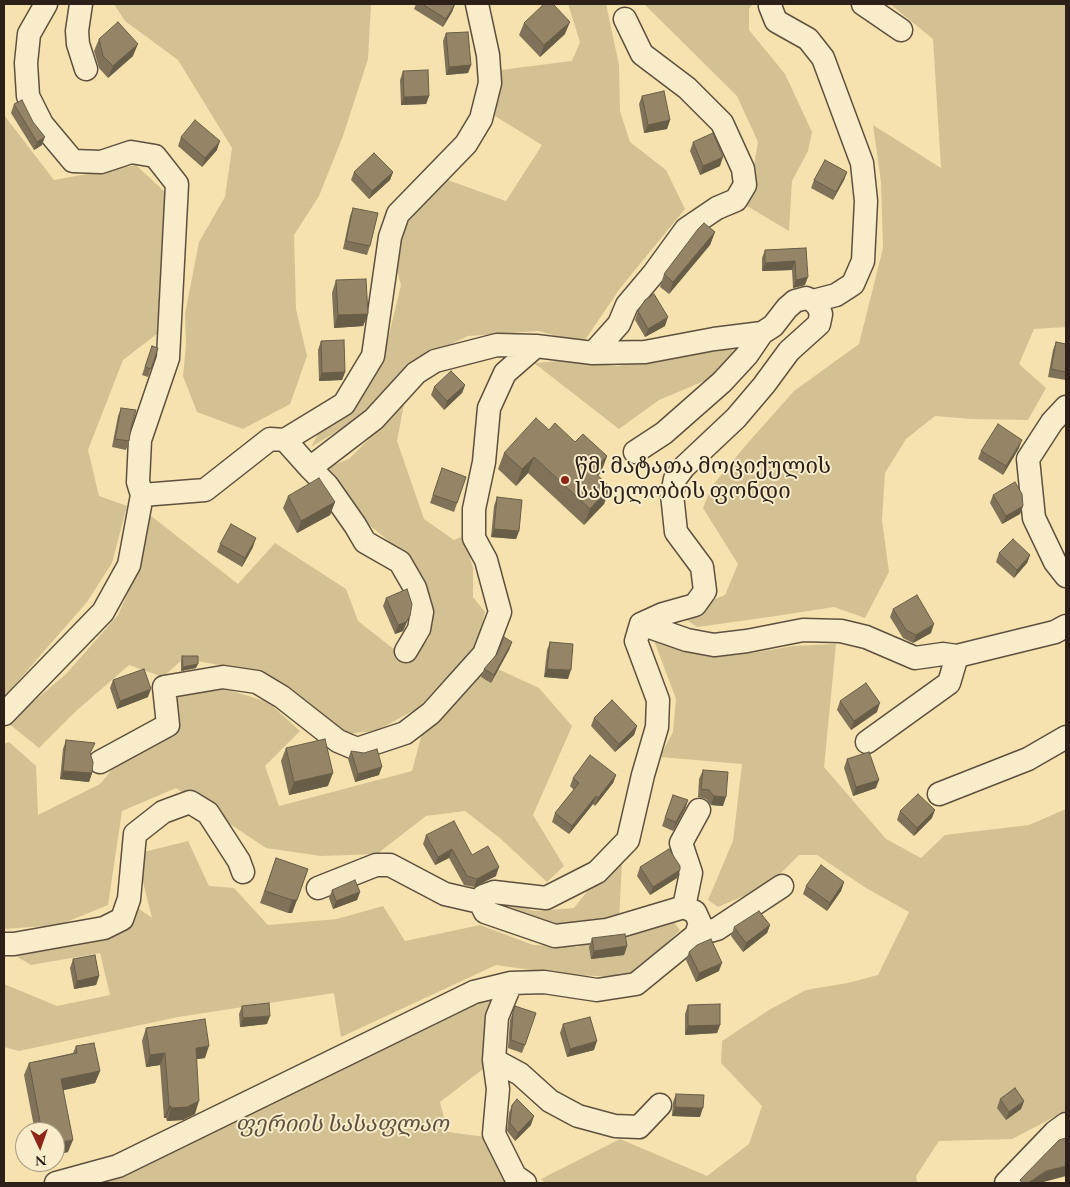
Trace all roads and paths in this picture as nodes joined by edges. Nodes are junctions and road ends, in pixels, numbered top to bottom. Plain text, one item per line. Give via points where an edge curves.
1 (46, 4) edge
2 (81, 4) edge
3 (477, 4) edge
4 (771, 4) edge
5 (863, 4) edge
6 (625, 19) dead end
7 (901, 30) dead end
8 (86, 69) dead end
9 (813, 300) junction
10 (762, 333) junction
11 (536, 346) junction
12 (593, 353) junction
13 (1066, 407) edge
14 (285, 440) junction
15 (635, 452) dead end
16 (310, 468) junction
17 (142, 494) junction
18 (1066, 576) edge
19 (641, 624) junction
20 (1066, 626) edge
21 (406, 651) dead end
22 (957, 656) junction
23 (4, 714) edge
24 (1066, 737) edge
25 (867, 742) dead end
26 (100, 762) dead end
27 (939, 794) dead end
28 (699, 810) dead end
29 (243, 872) dead end
30 (782, 886) dead end
31 (318, 888) dead end
32 (480, 902) junction
33 (684, 907) junction
34 (696, 935) junction
35 (4, 944) edge
36 (511, 983) junction
37 (494, 1060) junction
38 (660, 1104) dead end
39 (1066, 1124) edge
40 (56, 1183) edge
41 (524, 1183) edge
42 (1006, 1183) edge

1 - 17 street via 28,34 26,62 28,96 42,124 73,161 101,162 131,152 155,156 177,184 168,358 140,440 138,482
2 - 8 street via 77,31
3 - 14 street via 490,83 481,119 466,144 398,214 390,237 372,356 344,404
4 - 9 street via 776,20 808,40 823,58 862,163 866,201 863,261 853,284 836,295
5 - 7 street
6 - 12 street via 642,54 687,88 722,123 743,169 745,185 736,200 717,208 686,229 627,305 619,324
9 - 10 street via 795,301 773,326
9 - 19 street via 821,314 820,324 789,351 736,418 675,479 672,494 676,532 702,567 705,590 695,605
10 - 12 street via 714,338 646,352
10 - 15 street via 747,356 722,382 664,433
11 - 12 street
11 - 16 street via 497,345 435,361 416,373 374,419
11 - 26 street via 505,373 489,408 484,462 474,508 474,538 486,560 500,612 484,654 431,713 405,733 357,749 338,742 282,697 257,682 224,677 164,686 168,725
13 - 18 street via 1028,459 1034,518 1055,562
14 - 16 street
14 - 17 street via 270,439 205,490
16 - 21 street via 327,485 365,542 400,562 415,588 422,612 419,629
17 - 23 street via 129,565 103,612
19 - 22 street via 687,640 714,645 803,630 841,631 866,636 915,658 944,654
19 - 32 street via 636,640 658,700 657,727 628,840 597,872 546,898 494,892 483,896
20 - 22 street via 1055,632
22 - 25 street via 949,683
24 - 27 street via 1028,759
28 - 33 street via 681,843 691,873
29 - 35 street via 208,813 190,802 163,812 135,834 129,900 122,919 104,928
30 - 34 street via 716,929
31 - 32 street via 376,866 390,866 445,894
32 - 33 street via 485,912 555,936 607,930
33 - 34 street via 696,912 700,924
34 - 36 street via 636,984 597,990 544,982
36 - 37 street via 497,1017
36 - 40 street via 474,992 118,1166
37 - 38 street via 520,1074 550,1101 578,1116 615,1126 639,1127
37 - 41 street via 498,1088 494,1134 515,1176
39 - 42 street

